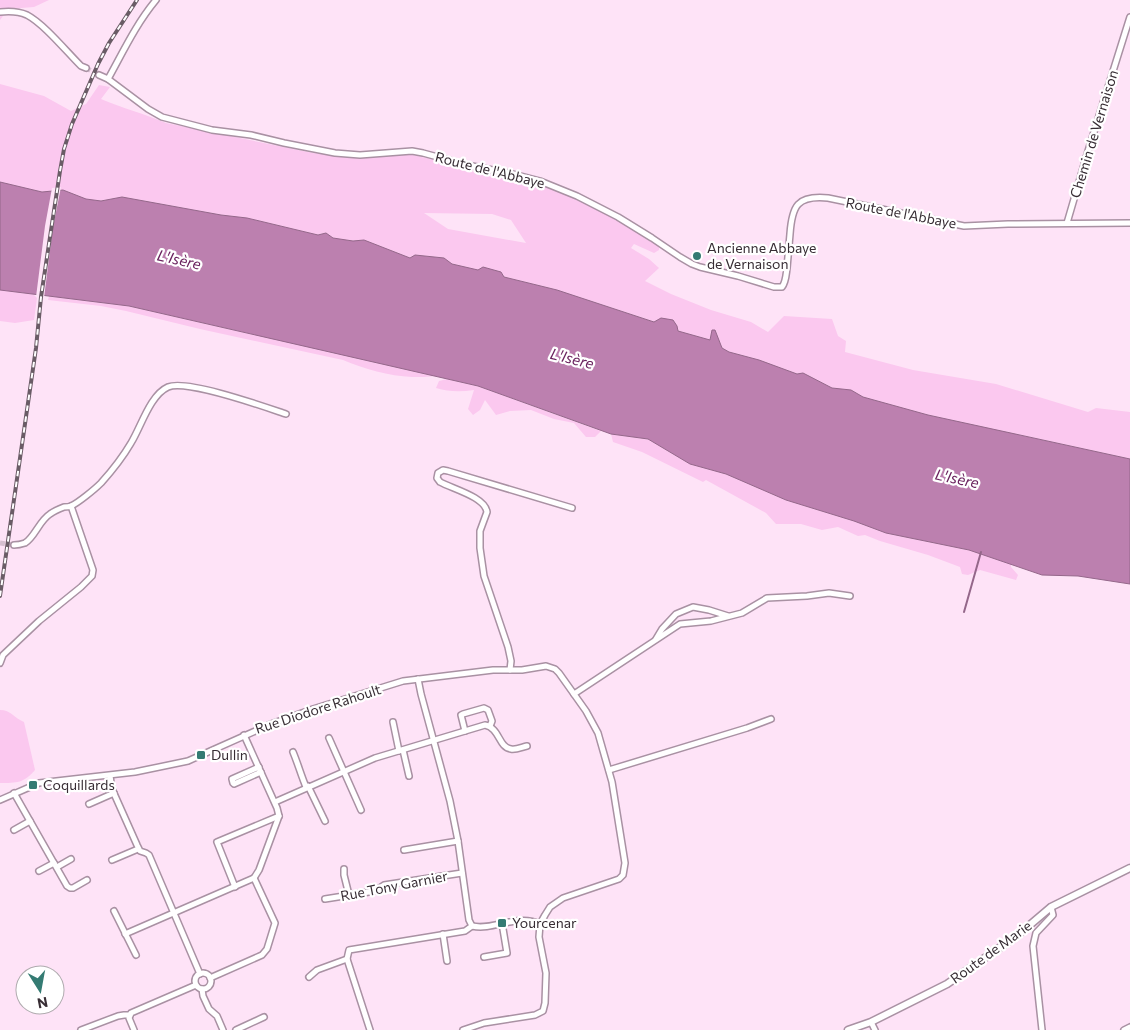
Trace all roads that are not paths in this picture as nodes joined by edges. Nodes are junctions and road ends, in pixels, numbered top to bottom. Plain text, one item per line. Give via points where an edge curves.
1 (156, 0) edge
2 (0, 12) edge
3 (1130, 17) edge
4 (86, 68) tunnel mouth
5 (99, 75) tunnel mouth
6 (108, 79) junction
7 (1067, 223) junction
8 (1130, 223) edge
9 (286, 414) dead end
10 (71, 506) junction
11 (572, 508) dead end
12 (14, 545) tunnel mouth
13 (850, 596) dead end
14 (728, 616) junction
15 (654, 641) junction
16 (0, 663) edge
17 (510, 670) junction
18 (418, 679) junction
19 (574, 694) junction
20 (770, 719) dead end
21 (393, 722) dead end
22 (490, 726) junction
23 (466, 731) junction
24 (244, 734) junction
25 (329, 738) dead end
26 (434, 741) junction
27 (527, 746) dead end
28 (401, 750) junction
29 (293, 752) dead end
30 (260, 769) junction
31 (609, 770) junction
32 (344, 771) junction
33 (110, 776) junction
34 (409, 776) dead end
35 (307, 787) junction
36 (14, 793) junction
37 (114, 793) junction
38 (0, 800) edge
39 (275, 802) junction
40 (90, 804) dead end
41 (361, 810) dead end
42 (279, 816) junction
43 (30, 821) junction
44 (325, 821) dead end
45 (14, 830) dead end
46 (458, 841) junction
47 (138, 849) junction
48 (404, 850) dead end
49 (71, 859) dead end
50 (112, 860) dead end
51 (56, 865) junction
52 (1130, 868) edge
53 (344, 869) dead end
54 (39, 871) dead end
55 (462, 873) junction
56 (254, 878) junction
57 (86, 880) dead end
58 (235, 887) junction
59 (349, 895) junction
60 (325, 899) dead end
61 (1051, 907) junction
62 (114, 911) dead end
63 (174, 912) junction
64 (502, 923) junction
65 (540, 924) junction
66 (472, 926) junction
67 (125, 934) junction
68 (443, 934) junction
69 (136, 955) dead end
70 (484, 956) dead end
71 (347, 960) junction
72 (448, 961) dead end
73 (200, 974) junction
74 (309, 977) dead end
75 (210, 978) junction
76 (196, 985) junction
77 (202, 989) junction
78 (130, 1015) junction
79 (264, 1017) dead end
80 (871, 1022) junction
81 (1130, 1027) edge
82 (81, 1030) edge
83 (134, 1030) edge
84 (223, 1030) edge
85 (236, 1030) edge
86 (370, 1030) edge
87 (463, 1030) edge
88 (848, 1030) edge
89 (875, 1030) edge
90 (1042, 1030) edge
91 (1124, 1030) edge

1 - 6 street via 135,29
2 - 4 street via 14,11 36,21 80,66
3 - 7 street, Chemin de Vernaison
5 - 6 street, Route de l'Abbaye
6 - 7 street, Route de l'Abbaye via 162,117 212,130 251,134 335,154 423,152 540,181 618,217 692,264 774,287 782,287 785,282 793,212 801,202 811,198 828,198 964,226
7 - 8 street, Route de l'Abbaye
9 - 10 street via 212,391 187,386 169,387 149,406 138,432 108,475
10 - 12 street via 48,515 28,540
10 - 16 street via 92,576 4,655
11 - 17 street via 448,471 438,473 440,482 480,501 487,509 480,536 483,568 508,647
13 - 14 street via 829,593 767,598 742,613
14 - 15 street via 680,624
14 - 15 street via 693,607 676,614
15 - 19 street
17 - 18 street, Rue Diodore Rahoult
17 - 19 street, Rue Diodore Rahoult via 546,666 555,669
18 - 24 street, Rue Diodore Rahoult via 313,708
18 - 26 street
19 - 31 street via 598,733
20 - 31 street
21 - 28 street
22 - 23 street
22 - 23 street via 492,721 487,708 484,708 461,715
22 - 27 street via 506,747
23 - 26 street
24 - 30 street
24 - 33 street, Rue Diodore Rahoult via 188,761
25 - 32 street
26 - 28 street
26 - 46 street
28 - 32 street
28 - 34 street
29 - 35 street
30 - 30 street via 234,784 231,780 232,779
30 - 39 street
31 - 65 street via 625,863 623,875 563,898 550,907
32 - 35 street
32 - 41 street
33 - 36 street, Rue Diodore Rahoult via 46,781
33 - 37 street
35 - 39 street
35 - 44 street
36 - 38 street, Rue Diodore Rahoult
36 - 43 street
37 - 40 street
37 - 47 street
39 - 42 street
42 - 56 street
42 - 58 street via 217,842
43 - 45 street
43 - 51 street
46 - 48 street
46 - 55 street
47 - 50 street
47 - 63 street via 149,856
49 - 51 street
51 - 54 street
51 - 57 street via 70,888
52 - 61 street, Route de Marie
53 - 59 street
55 - 59 street, Rue Tony Garnier via 384,885 375,891
55 - 66 street
56 - 58 street
56 - 75 street via 275,923 267,949 262,955
58 - 63 street
59 - 60 street, Rue Tony Garnier
61 - 80 street, Route de Marie via 1018,935 947,984
61 - 90 street via 1053,915 1036,934 1033,946
62 - 67 street
63 - 67 street
63 - 73 street
64 - 65 street via 521,920
64 - 66 street
64 - 70 street via 507,953
65 - 87 street via 546,973 543,1011
66 - 68 street via 465,931
67 - 69 street
68 - 71 street via 349,950
68 - 72 street
71 - 74 street via 317,970
71 - 86 street
73 - 75 street
73 - 76 street via 196,977
75 - 77 street via 209,986
76 - 77 street
76 - 78 street
77 - 84 street via 209,1009 217,1016
78 - 82 street via 118,1016
78 - 83 street
79 - 85 street
80 - 88 street, Route de Marie
80 - 89 street
81 - 91 street

